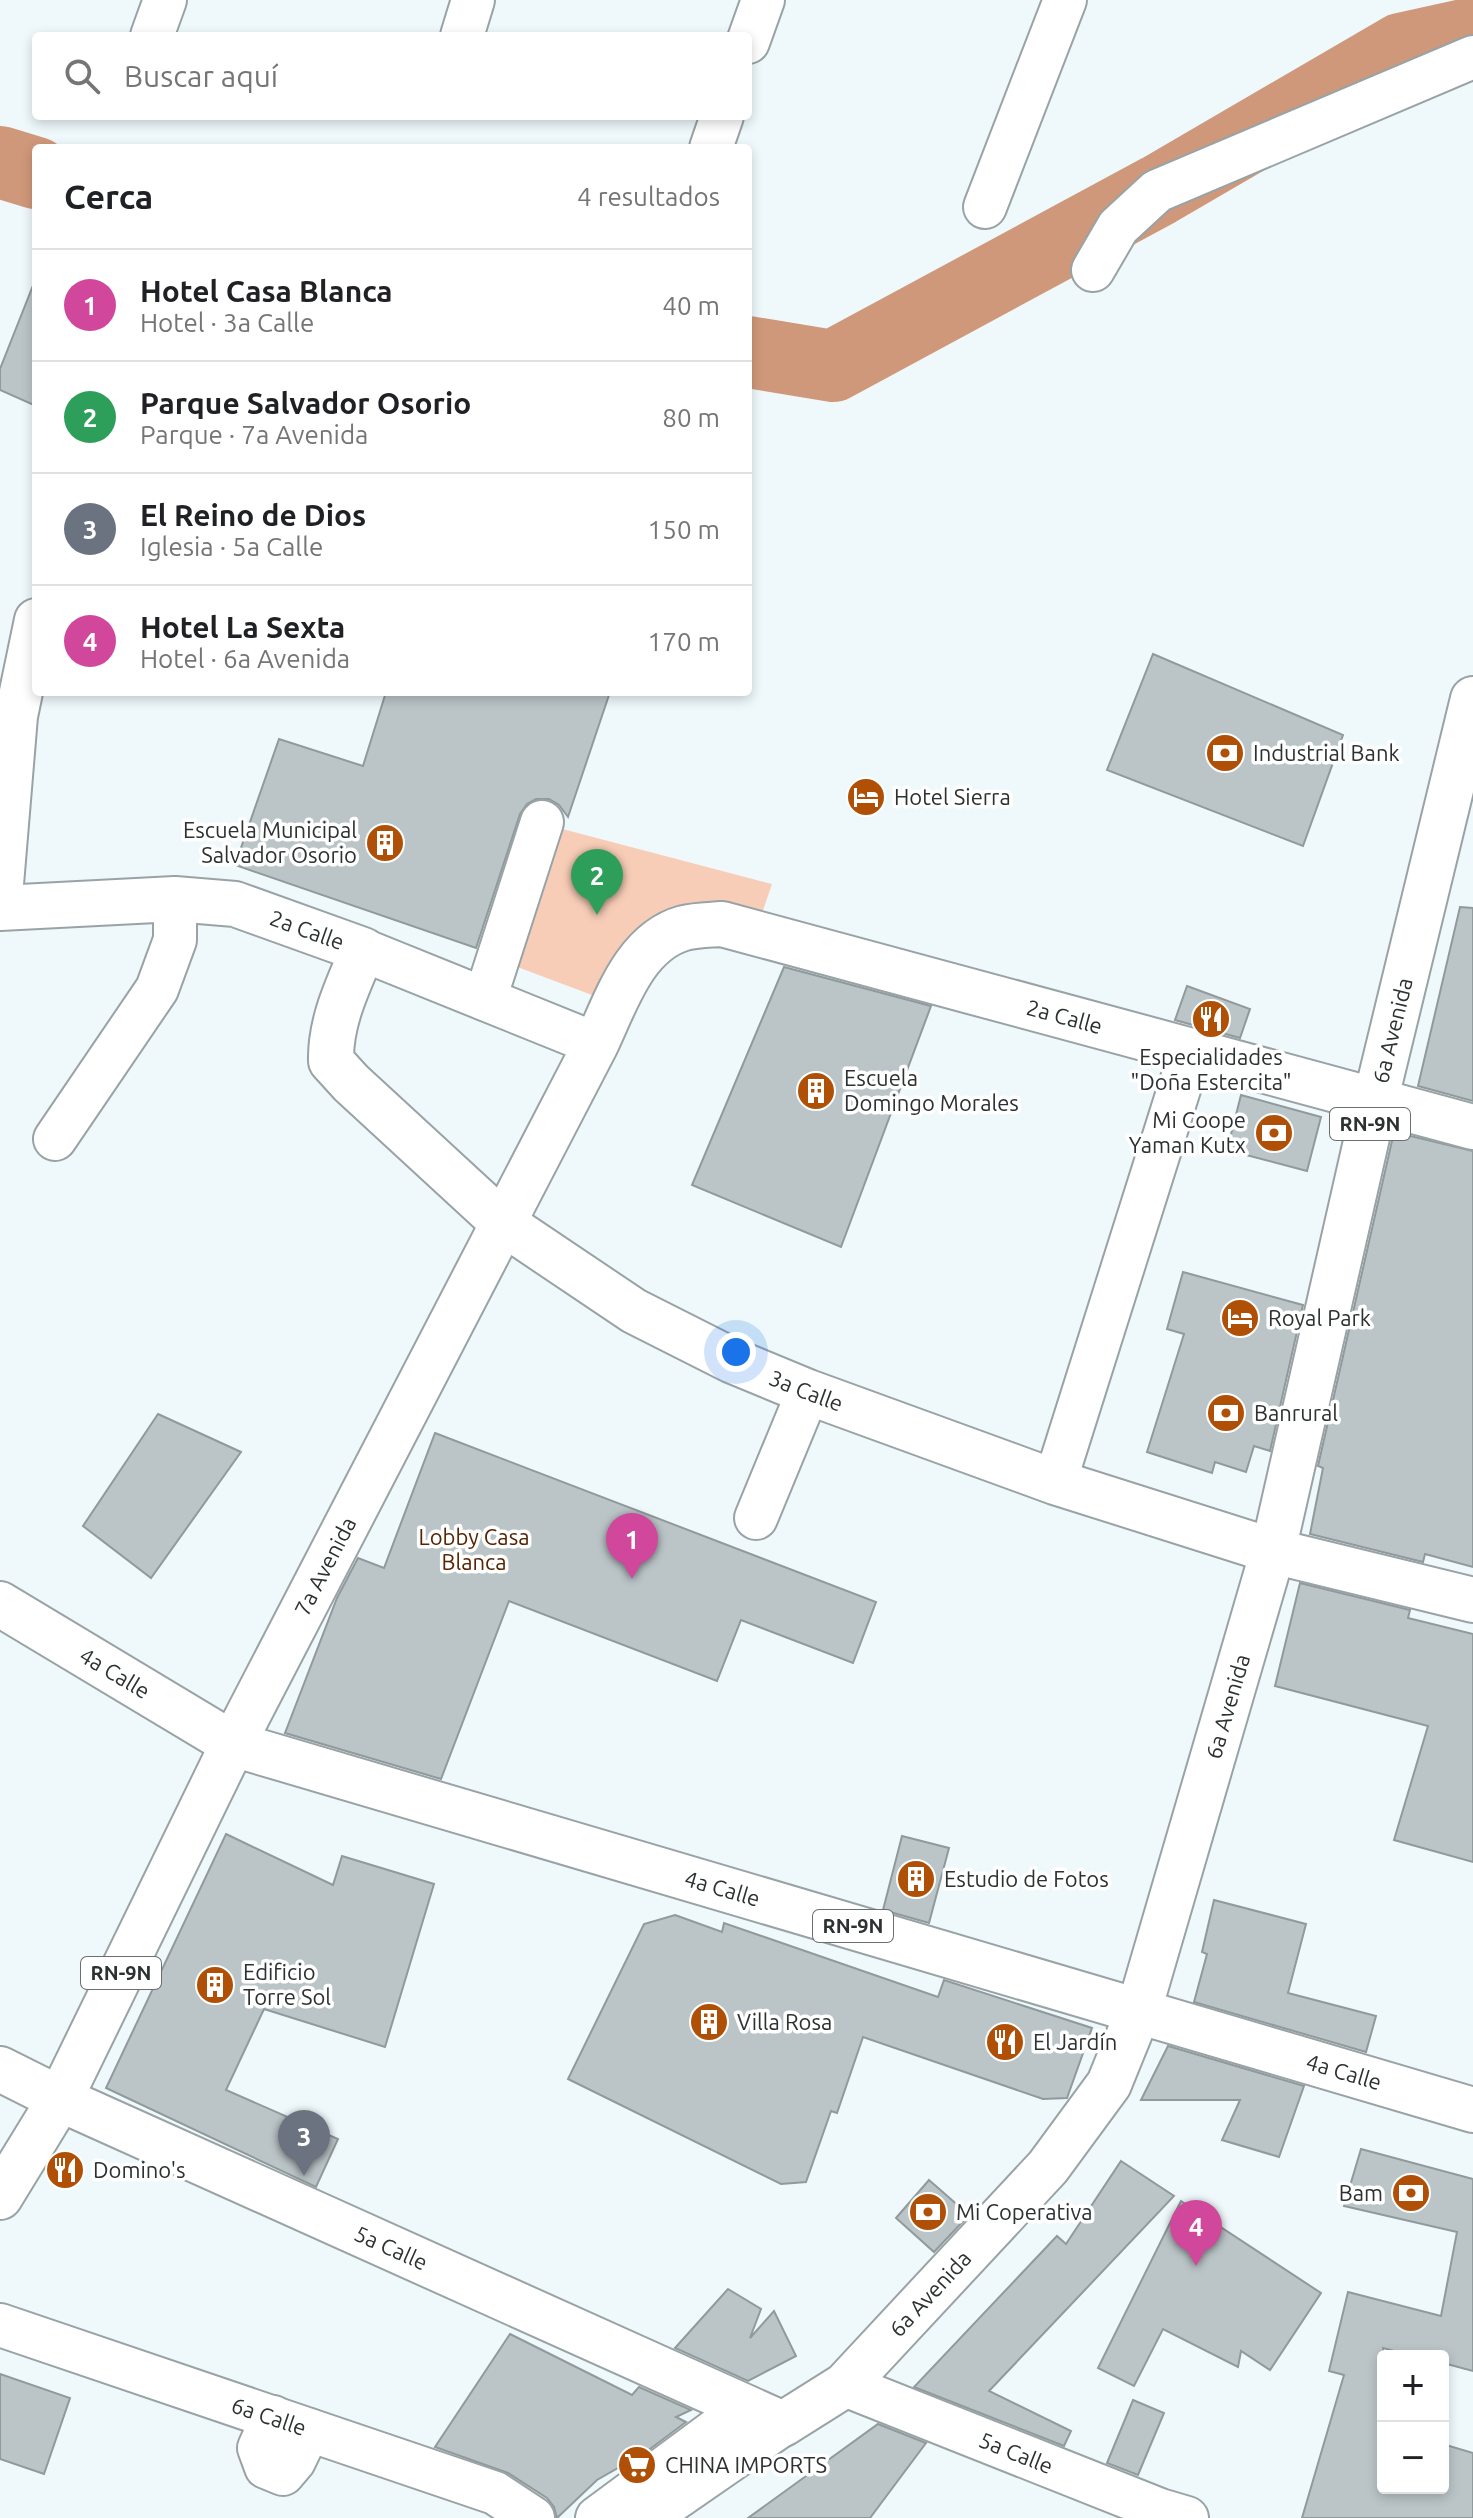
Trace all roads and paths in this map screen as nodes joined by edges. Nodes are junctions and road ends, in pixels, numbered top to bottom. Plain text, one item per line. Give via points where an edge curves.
1 (165, 0) edge
2 (473, 0) edge
3 (763, 0) edge
4 (1065, 0) edge
5 (153, 32) edge
6 (463, 32) edge
7 (752, 32) edge
8 (1473, 57) edge
9 (721, 120) edge
10 (712, 144) edge
11 (985, 207) dead end
12 (1093, 270) dead end
13 (32, 641) edge
14 (1473, 699) edge
15 (542, 822) dead end
16 (175, 899) junction
17 (0, 908) edge
18 (657, 941) joint
19 (363, 950) junction
20 (485, 999) junction
21 (596, 1044) junction
22 (1191, 1051) junction
23 (1375, 1102) junction
24 (1473, 1127) edge
25 (55, 1139) dead end
26 (503, 1223) junction
27 (808, 1392) junction
28 (1055, 1482) junction
29 (756, 1518) dead end
30 (1273, 1551) junction
31 (1473, 1600) edge
32 (0, 1604) edge
33 (233, 1744) junction
34 (1139, 2010) junction
35 (0, 2069) edge
36 (60, 2099) junction
37 (1473, 2110) edge
38 (0, 2197) edge
39 (0, 2325) edge
40 (845, 2385) junction
41 (765, 2416) junction
42 (1168, 2515) edge
43 (533, 2518) edge
44 (597, 2518) edge
45 (647, 2518) edge

1 - 5 street
2 - 6 street
3 - 7 street
4 - 11 street
8 - 12 street via 1157,191 1118,227
9 - 10 street
13 - 17 street via 16,716
14 - 23 main road, 6a Avenida / RN-9N
15 - 20 street
16 - 17 main road, 2a Calle
16 - 19 main road, 2a Calle via 235,904
16 - 25 street via 175,940 157,989
18 - 21 main road, 7a Avenida via 630,972
18 - 22 main road, 2a Calle via 684,928 722,924
19 - 20 street, 2a Calle
19 - 26 main road, 3a Calle via 343,997 325,1069 351,1083
20 - 21 street, 2a Calle
21 - 26 main road, 7a Avenida
22 - 23 main road, 2a Calle
22 - 28 street
23 - 24 main road, 2a Calle
23 - 30 main road, 6a Avenida / RN-9N
26 - 27 main road, 3a Calle via 634,1311
26 - 33 main road, 7a Avenida
27 - 28 main road, 3a Calle
27 - 29 street
28 - 30 main road, 3a Calle
30 - 31 main road, 3a Calle
30 - 34 main road, 6a Avenida / RN-9N
32 - 33 main road, 4a Calle
33 - 34 main road, 4a Calle / RN-9N
33 - 36 main road, 7a Avenida / RN-9N
34 - 37 main road, 4a Calle / RN-9N
34 - 40 main road, 6a Avenida / RN-9N via 1109,2084 1048,2167
35 - 36 main road, 5a Calle
36 - 38 main road, 7a Avenida / RN-9N
36 - 41 main road, 5a Calle
39 - 43 street, 6a Calle via 495,2493
40 - 41 main road, 6a Avenida / RN-9N
40 - 42 street, 5a Calle
41 - 44 street
41 - 45 street, 6a Avenida

